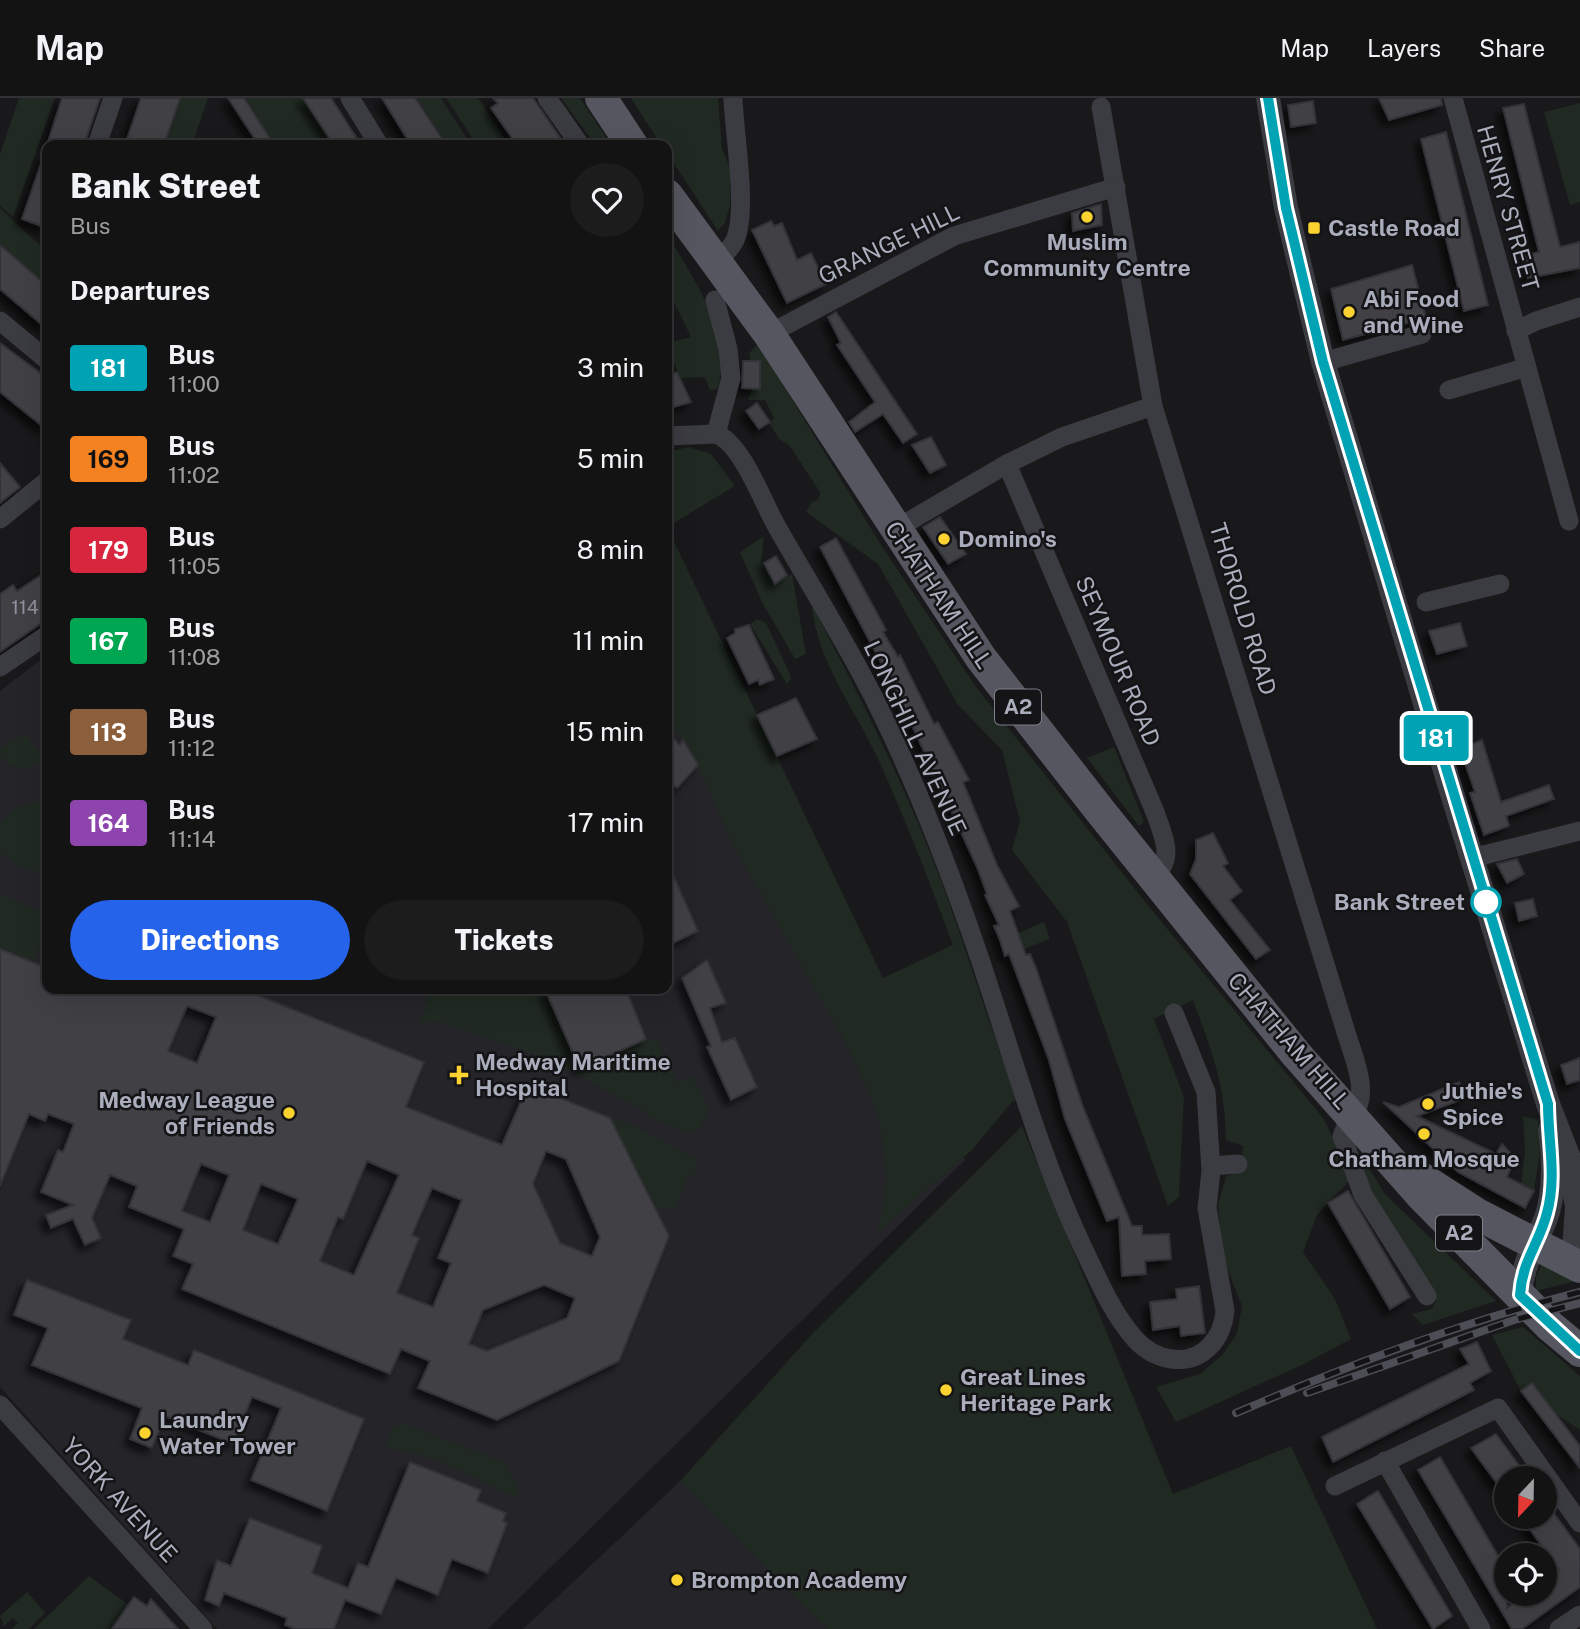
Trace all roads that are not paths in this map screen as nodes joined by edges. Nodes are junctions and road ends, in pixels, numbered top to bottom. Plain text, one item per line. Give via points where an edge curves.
1 (113, 98) edge
2 (350, 98) edge
3 (547, 98) edge
4 (601, 98) edge
5 (733, 98) edge
6 (1268, 98) edge
7 (1453, 98) edge
8 (1101, 101) edge
9 (99, 140) edge
10 (376, 140) edge
11 (576, 140) edge
12 (629, 140) edge
13 (1116, 187) junction
14 (672, 202) edge
15 (716, 260) junction
16 (715, 300) dead end
17 (1580, 307) edge
18 (0, 321) edge
19 (1516, 331) junction
20 (769, 334) junction
21 (1422, 334) dead end
22 (42, 356) edge
23 (1323, 362) junction
24 (1524, 368) junction
25 (1449, 390) dead end
26 (1153, 405) junction
27 (716, 434) junction
28 (672, 436) edge
29 (1007, 464) junction
30 (42, 485) edge
31 (0, 519) edge
32 (1569, 521) dead end
33 (894, 530) junction
34 (1500, 584) dead end
35 (1426, 602) dead end
36 (42, 638) edge
37 (0, 667) edge
38 (1576, 832) edge
39 (1472, 858) junction
40 (1153, 877) junction
41 (1174, 1013) dead end
42 (1548, 1104) junction
43 (1352, 1114) junction
44 (1238, 1164) dead end
45 (1211, 1166) junction
46 (1401, 1169) junction
47 (1534, 1243) junction
48 (1577, 1265) edge
49 (1520, 1295) junction
50 (1427, 1296) dead end
51 (1580, 1351) edge
52 (0, 1405) edge
53 (1385, 1461) junction
54 (1335, 1486) dead end
55 (1580, 1523) edge
56 (1580, 1615) edge
57 (198, 1627) edge
58 (1481, 1629) edge
59 (1559, 1629) edge

1 - 9 street
2 - 10 street
3 - 11 street
4 - 12 main road
5 - 15 street via 738,226 734,242
6 - 23 street via 1286,208
7 - 19 street, HENRY STREET
8 - 13 street, THOROLD ROAD
13 - 20 street, GRANGE HILL via 954,236
13 - 26 street, THOROLD ROAD
14 - 15 main road, CHATHAM HILL / A2
15 - 20 main road, CHATHAM HILL / A2
16 - 27 street via 731,378
17 - 19 street, HENRY STREET
18 - 22 street
19 - 24 street, HENRY STREET
20 - 33 main road, CHATHAM HILL / A2
21 - 23 street
23 - 39 street
24 - 25 street
24 - 32 street, HENRY STREET
26 - 29 street via 1062,437
26 - 43 street, THOROLD ROAD via 1345,1029 1361,1091 1361,1106
27 - 28 street
27 - 45 street, LONGHILL AVENUE via 731,444 863,676 973,937 1030,1120 1068,1217 1100,1285 1135,1338 1163,1357 1195,1357 1216,1339 1225,1315 1208,1220
29 - 33 street
29 - 40 street, SEYMOUR ROAD via 1155,813 1167,851 1163,866
30 - 31 street
33 - 40 main road, CHATHAM HILL / A2 via 981,659
34 - 35 street
36 - 37 street
38 - 39 street
39 - 42 street
40 - 43 main road, CHATHAM HILL / A2 via 1296,1054
41 - 45 street, LONGHILL AVENUE via 1206,1089
42 - 47 street via 1549,1207
42 - 48 street via 1565,1143 1575,1188
43 - 46 main road, CHATHAM HILL / A2
43 - 50 street, THOROLD ROAD via 1342,1136 1363,1195
44 - 45 street
46 - 47 main road, CHATHAM HILL / A2 via 1433,1182 1477,1214
46 - 49 main road, CHATHAM HILL / A2
47 - 48 main road, CHATHAM HILL / A2
47 - 49 street via 1522,1270
49 - 51 main road, CHATHAM HILL / A2
52 - 57 street, YORK AVENUE
53 - 54 street
53 - 55 street via 1498,1408
53 - 58 street
56 - 59 street

